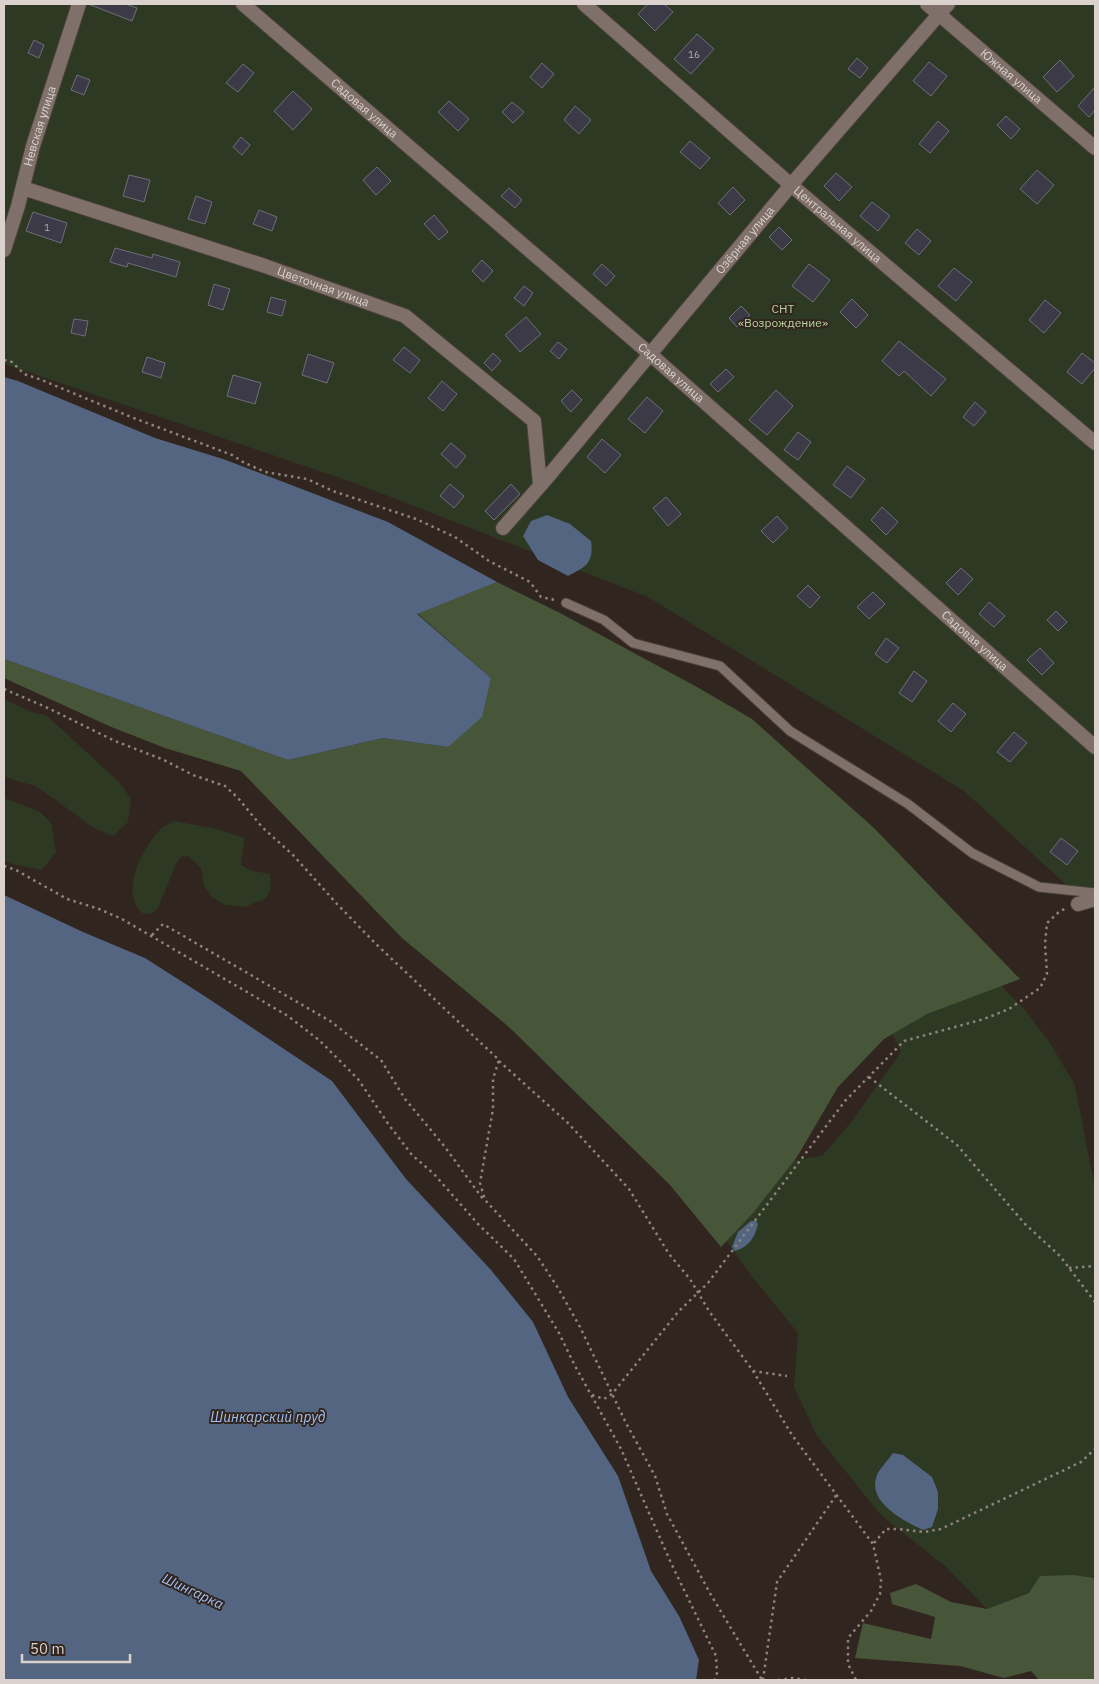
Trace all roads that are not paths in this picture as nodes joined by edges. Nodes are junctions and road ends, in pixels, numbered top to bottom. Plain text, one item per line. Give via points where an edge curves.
1 (79, 4) edge
2 (243, 4) edge
3 (584, 4) edge
4 (927, 4) edge
5 (944, 9) edge
6 (1095, 148) edge
7 (791, 185) junction
8 (23, 188) junction
9 (4, 250) edge
10 (650, 354) junction
11 (1095, 443) edge
12 (543, 482) junction
13 (502, 528) dead end
14 (566, 603) road end
15 (1095, 746) edge
16 (1095, 893) edge
17 (1095, 899) edge
18 (1078, 904) road end

1 - 8 street, Невская улица via 33,146
2 - 10 street, Садовая улица
3 - 7 street, Центральная улица
4 - 5 street, Южная улица
5 - 6 street, Южная улица
5 - 7 street, Озёрная улица
7 - 10 street, Озёрная улица
7 - 11 street, Центральная улица
8 - 9 street, Невская улица
8 - 12 street, Цветочная улица via 265,266 405,316 534,421
10 - 12 street, Озёрная улица
10 - 15 street, Садовая улица
12 - 13 street, Озёрная улица
14 - 16 lane via 604,620 633,643 720,666 790,731 908,804 972,853 1039,887
17 - 18 street

